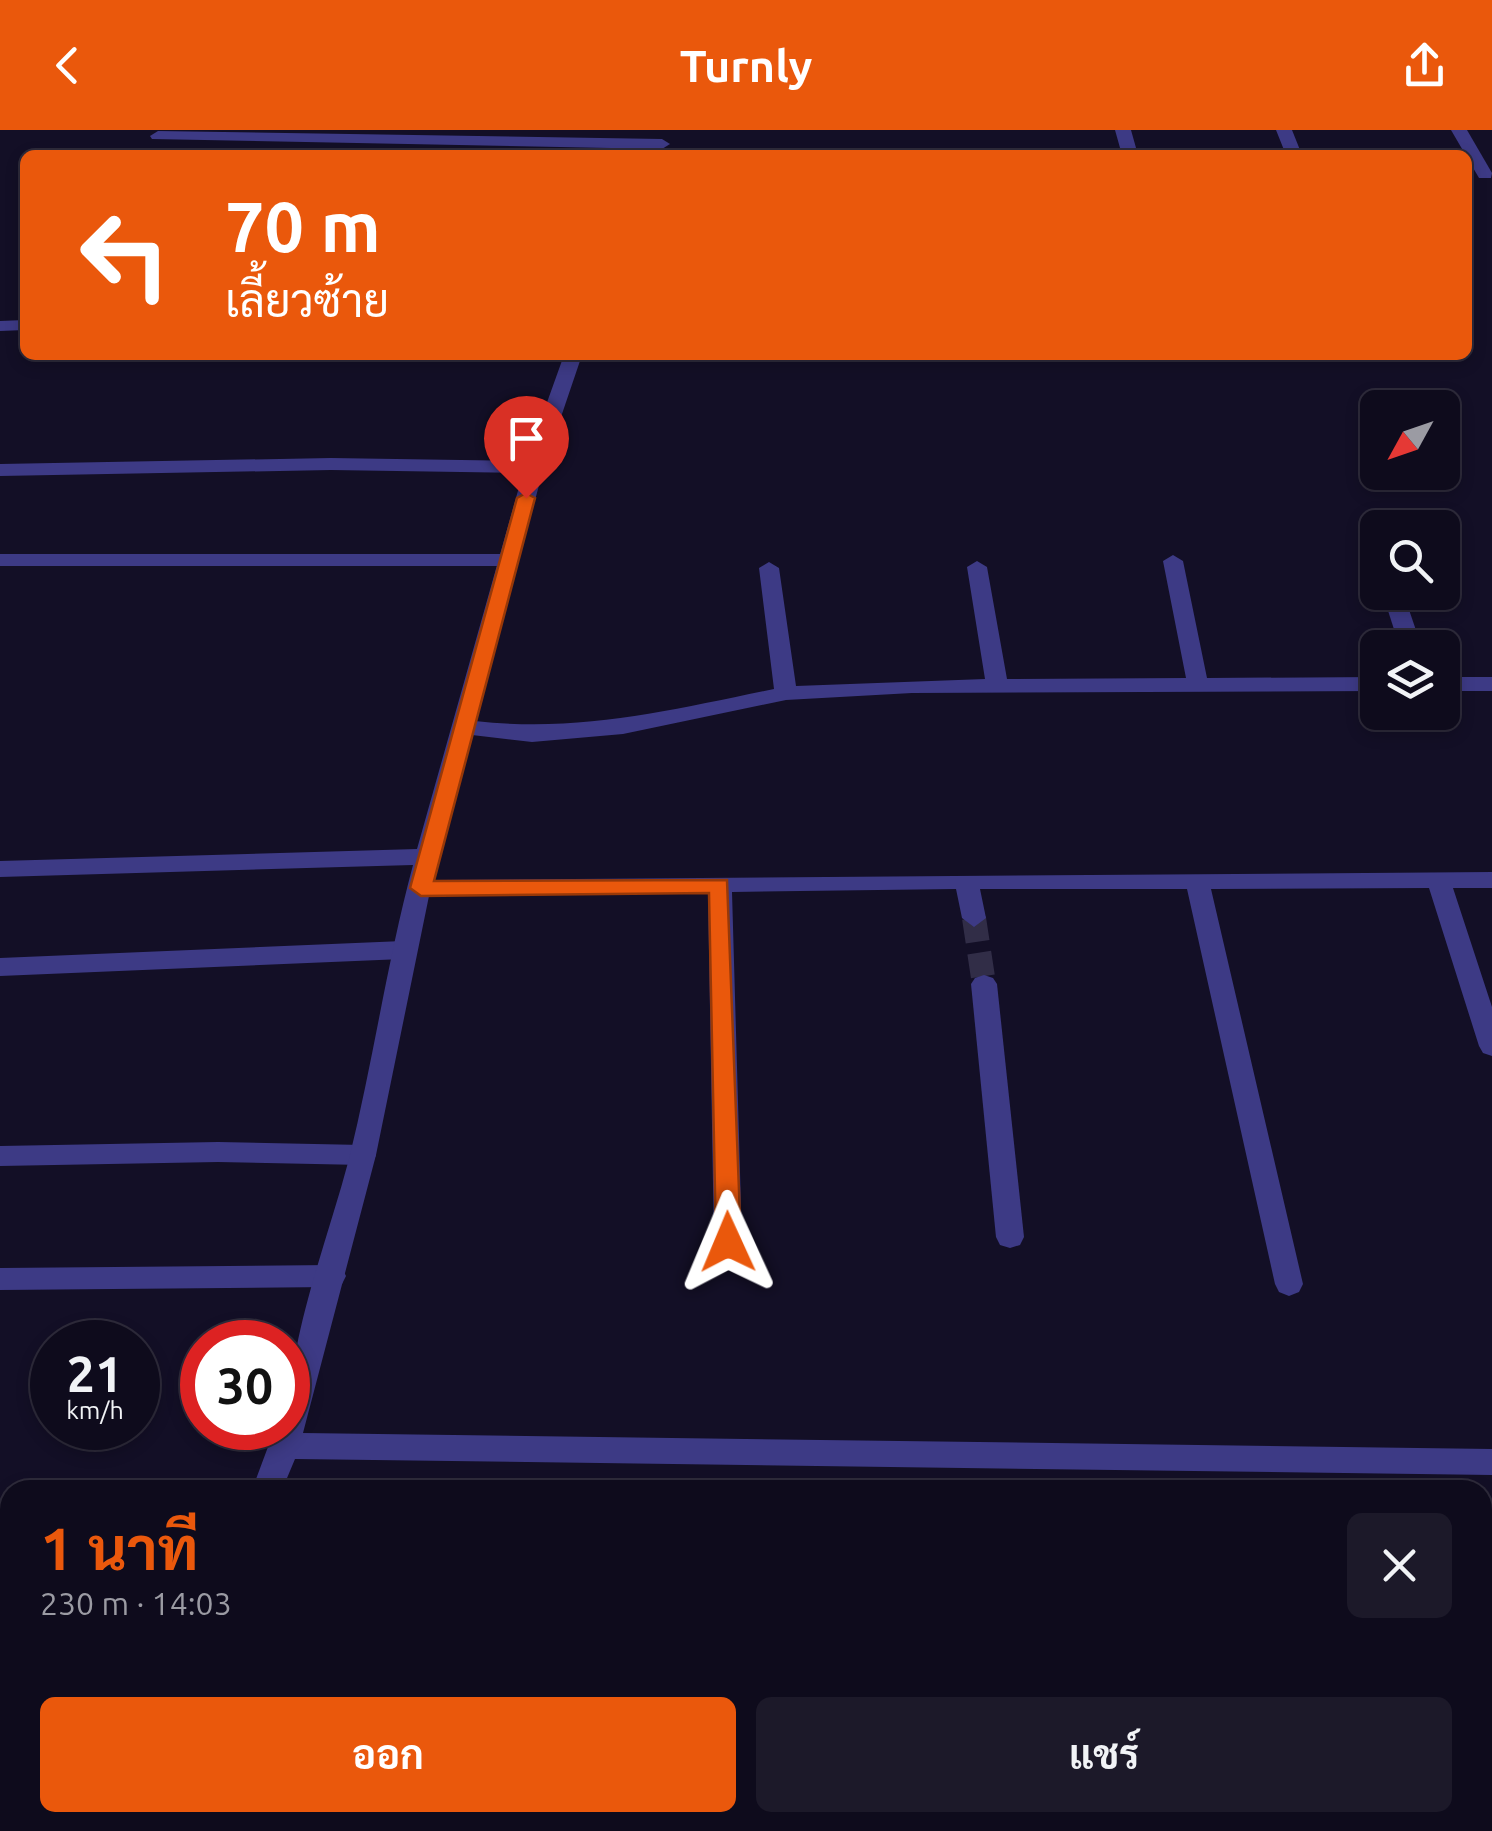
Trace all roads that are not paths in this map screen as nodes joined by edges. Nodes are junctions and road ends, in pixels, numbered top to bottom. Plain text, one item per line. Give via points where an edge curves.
1 (253, 134) edge
2 (158, 136) dead end
3 (663, 143) edge
4 (570, 360) edge
5 (534, 467) junction
6 (0, 470) edge
7 (0, 560) edge
8 (509, 560) junction
9 (1172, 560) dead end
10 (977, 567) dead end
11 (768, 568) dead end
12 (1360, 684) edge
13 (1460, 684) edge
14 (1492, 684) edge
15 (1198, 685) junction
16 (997, 686) junction
17 (786, 693) junction
18 (462, 727) junction
19 (427, 857) junction
20 (0, 869) edge
21 (966, 880) junction
22 (1197, 880) junction
23 (1438, 880) junction
24 (1492, 880) edge
25 (720, 886) junction
26 (421, 888) junction
27 (974, 918) tunnel mouth
28 (403, 950) junction
29 (0, 967) edge
30 (984, 984) tunnel mouth
31 (1492, 1046) edge
32 (363, 1155) junction
33 (0, 1156) edge
34 (1010, 1237) dead end
35 (728, 1242) dead end
36 (332, 1276) junction
37 (0, 1279) edge
38 (1288, 1284) dead end
39 (310, 1356) edge
40 (310, 1446) edge
41 (283, 1450) edge
42 (1492, 1462) edge
43 (271, 1480) edge

1 - 2 street
1 - 3 street
4 - 5 street
5 - 6 street
5 - 8 street
7 - 8 street
8 - 18 street
9 - 15 street
10 - 16 street
11 - 17 street
12 - 15 street
13 - 14 street
15 - 16 street
16 - 17 street
17 - 18 street via 623,727 532,734
18 - 19 street
19 - 20 street
19 - 26 street
21 - 22 street
21 - 25 street
21 - 27 street
22 - 23 street
22 - 38 street
23 - 24 street
23 - 31 street
25 - 26 street
25 - 35 street
26 - 28 street
28 - 29 street
28 - 32 street
30 - 34 street
32 - 33 street
32 - 36 street
36 - 37 street
36 - 39 street
40 - 42 street
41 - 43 street

